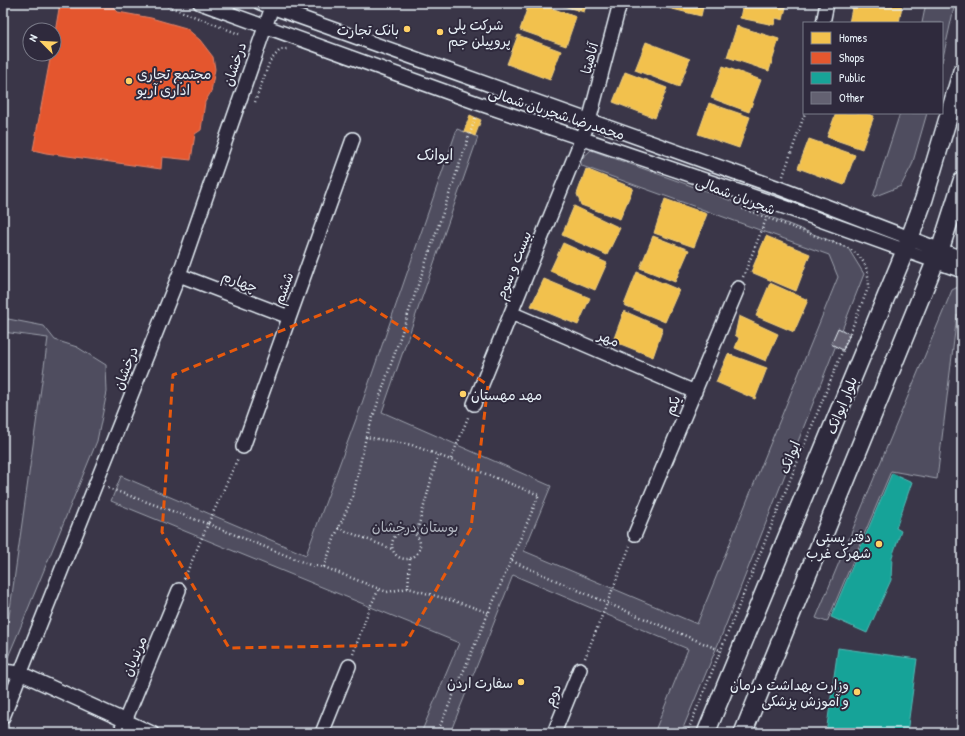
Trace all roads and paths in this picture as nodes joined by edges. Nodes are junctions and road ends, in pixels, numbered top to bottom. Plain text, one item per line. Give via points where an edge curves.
1 (200, 3) edge
2 (620, 3) edge
3 (827, 3) edge
4 (266, 5) edge
5 (823, 22) edge
6 (264, 27) junction
7 (962, 71) edge
8 (480, 104) junction
9 (805, 114) edge
10 (589, 121) junction
11 (583, 138) junction
12 (353, 139) dead end
13 (962, 181) edge
14 (778, 188) junction
15 (773, 203) junction
16 (738, 206) dead end
17 (767, 217) junction
18 (907, 245) junction
19 (938, 256) junction
20 (962, 258) edge
21 (868, 269) joint
22 (962, 271) edge
23 (178, 275) junction
24 (738, 288) joint
25 (511, 313) junction
26 (289, 317) junction
27 (695, 392) junction
28 (474, 404) joint
29 (366, 437) junction
30 (243, 447) joint
31 (438, 455) junction
32 (451, 459) junction
33 (96, 484) junction
34 (208, 524) junction
35 (338, 528) junction
36 (635, 534) joint
37 (416, 535) junction
38 (392, 549) junction
39 (410, 559) junction
40 (512, 561) junction
41 (324, 567) junction
42 (408, 588) junction
43 (379, 589) junction
44 (179, 590) joint
45 (607, 604) junction
46 (489, 613) junction
47 (721, 651) junction
48 (737, 658) junction
49 (349, 666) joint
50 (580, 670) joint
51 (3, 671) edge
52 (20, 673) junction
53 (3, 717) edge
54 (122, 727) edge
55 (152, 733) edge
56 (322, 733) edge
57 (437, 733) edge
58 (554, 733) edge
59 (687, 733) edge
60 (706, 733) edge
61 (742, 733) edge

1 - 6 street, محمدرضا شجریان شمالی
2 - 10 street, آناهیتا
3 - 5 street
4 - 6 street, درخشان
4 - 10 street, محمدرضا شجریان شمالی
6 - 8 street, محمدرضا شجریان شمالی
6 - 23 street, درخشان
7 - 18 main road, بلوار ایوانک via 924,199
8 - 11 street, محمدرضا شجریان شمالی
8 - 29 path
9 - 14 path
10 - 11 street, آناهیتا
10 - 14 street, محمدرضا شجریان شمالی
11 - 15 street, محمدرضا شجریان شمالی
11 - 25 street, بیست و سوم
12 - 26 street, ششم
13 - 19 main road
14 - 18 street, محمدرضا شجریان شمالی
15 - 17 path
15 - 18 street, محمدرضا شجریان شمالی
16 - 17 path, شجریان شمالی
17 - 21 path, شجریان شمالی via 856,252
17 - 24 path
18 - 19 street
18 - 48 main road, بلوار ایوانک
19 - 20 street
19 - 22 street
19 - 61 main road
21 - 47 path, ایوانک via 869,286
23 - 26 street, چهارم
23 - 33 street, درخشان
24 - 27 street, یکم
25 - 27 street, مهر
25 - 28 street, بیست و سوم
26 - 30 street, ششم
27 - 36 street, یکم
28 - 32 path
29 - 31 path via 412,446
29 - 35 path via 353,496
30 - 34 path
31 - 32 path
31 - 37 path
32 - 40 path via 539,495
33 - 34 path
33 - 52 street, درخشان
34 - 41 path via 310,565
34 - 44 path
35 - 38 path
35 - 41 path
36 - 45 path
37 - 38 path via 408,531 399,533 393,540
37 - 39 path via 420,549
38 - 39 path via 397,556
39 - 42 path
40 - 45 path
40 - 46 path
41 - 43 path
42 - 43 path via 387,592
42 - 46 path
43 - 49 path
44 - 54 street, مرنديان
45 - 47 path
45 - 50 path
46 - 57 path
47 - 48 path
47 - 59 path, ایوانک
48 - 60 main road, بلوار ایوانک
49 - 56 street
50 - 58 street, دوم
51 - 52 street
52 - 53 street, درخشان
52 - 54 street
54 - 55 street

